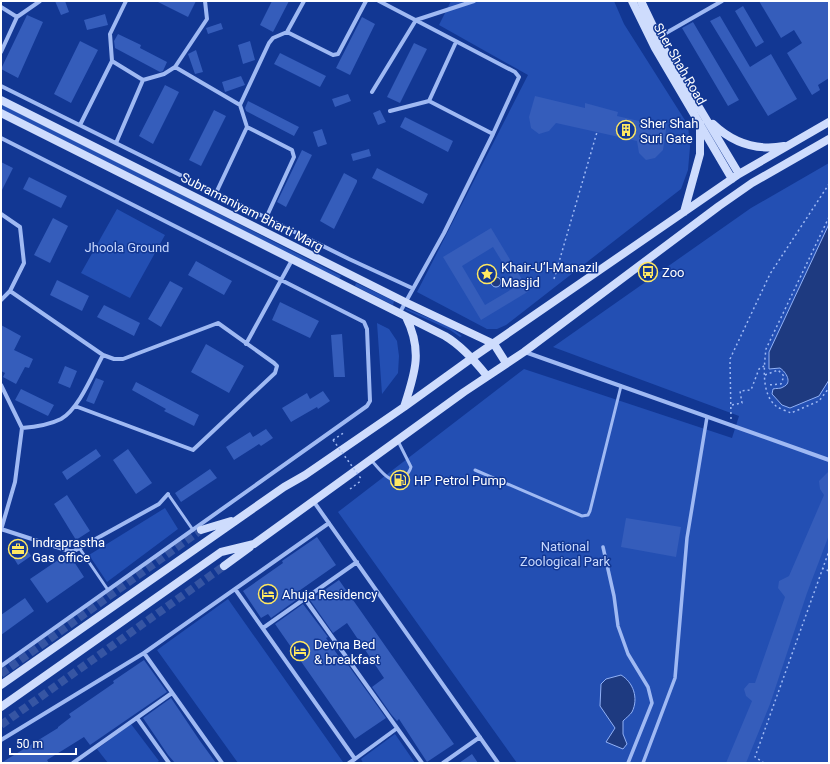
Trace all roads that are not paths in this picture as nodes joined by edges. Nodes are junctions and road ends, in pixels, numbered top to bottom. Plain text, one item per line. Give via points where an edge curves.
1 (40, 1) edge
2 (126, 1) edge
3 (205, 1) edge
4 (304, 1) edge
5 (366, 1) edge
6 (379, 1) edge
7 (474, 1) edge
8 (632, 1) edge
9 (641, 1) edge
10 (722, 1) edge
11 (1, 7) edge
12 (17, 17) junction
13 (416, 20) junction
14 (287, 32) junction
15 (659, 37) junction
16 (456, 42) junction
17 (1, 52) edge
18 (112, 61) junction
19 (175, 67) junction
20 (143, 80) junction
21 (1, 86) edge
22 (372, 92) dead end
23 (1, 100) edge
24 (429, 101) junction
25 (240, 105) junction
26 (390, 111) dead end
27 (702, 111) junction
28 (1, 113) edge
29 (829, 122) edge
30 (700, 124) junction
31 (80, 125) junction
32 (247, 127) junction
33 (493, 134) junction
34 (1, 138) edge
35 (829, 139) edge
36 (116, 143) junction
37 (792, 144) junction
38 (730, 160) junction
39 (723, 164) junction
40 (736, 176) junction
41 (216, 193) junction
42 (684, 212) junction
43 (1, 214) edge
44 (266, 218) junction
45 (292, 260) junction
46 (281, 280) junction
47 (412, 288) junction
48 (10, 291) junction
49 (1, 300) edge
50 (405, 302) junction
51 (402, 315) junction
52 (246, 344) junction
53 (494, 344) junction
54 (524, 352) junction
55 (103, 355) junction
56 (472, 358) junction
57 (506, 363) junction
58 (487, 376) junction
59 (1, 385) edge
60 (621, 386) junction
61 (75, 406) junction
62 (404, 407) junction
63 (707, 417) junction
64 (22, 428) junction
65 (398, 441) junction
66 (371, 460) junction
67 (829, 460) edge
68 (475, 470) dead end
69 (168, 494) joint
70 (314, 502) junction
71 (239, 518) junction
72 (329, 522) junction
73 (1, 529) edge
74 (197, 530) junction
75 (254, 544) junction
76 (603, 547) dead end
77 (80, 549) junction
78 (357, 562) junction
79 (224, 566) tunnel mouth
80 (235, 589) junction
81 (108, 590) junction
82 (305, 599) junction
83 (263, 628) junction
84 (144, 653) junction
85 (1, 666) edge
86 (1, 686) edge
87 (172, 693) junction
88 (1, 707) edge
89 (137, 718) junction
90 (396, 729) junction
91 (480, 737) junction
92 (1, 740) edge
93 (355, 759) junction
94 (166, 762) edge
95 (73, 763) edge
96 (222, 763) edge
97 (349, 763) edge
98 (422, 763) edge
99 (443, 763) edge
100 (498, 763) edge
101 (628, 763) edge
102 (643, 763) edge

1 - 12 street
2 - 18 street via 110,34
3 - 19 street via 207,19
4 - 14 street
5 - 14 street via 338,54 335,55
6 - 13 street
7 - 13 street
8 - 30 main road, Sher Shah Road via 655,48
9 - 15 main road, Sher Shah Road
10 - 15 street
11 - 12 street
12 - 17 street
13 - 16 street
13 - 22 street
14 - 25 street via 273,38 269,43
15 - 27 main road, Sher Shah Road
16 - 24 street
16 - 33 street via 518,74 518,80
18 - 20 street
18 - 31 street
19 - 20 street via 164,74
19 - 25 street
20 - 36 street
21 - 31 street
23 - 50 main road, Subramaniyam Bharti Marg
24 - 26 street
24 - 33 street
25 - 32 street
27 - 37 main road via 722,133 748,146 763,148
27 - 38 main road, Sher Shah Road
28 - 45 main road, Subramaniyam Bharti Marg
29 - 37 main road
30 - 39 main road, Sher Shah Road
30 - 42 main road via 700,154
31 - 36 street
32 - 41 street
32 - 44 street via 294,153
33 - 47 street via 444,233
34 - 46 street
35 - 54 main road via 752,183 719,206
36 - 41 street
37 - 40 main road
38 - 39 main road via 729,163
38 - 40 main road, Sher Shah Road
39 - 40 main road, Sher Shah Road
40 - 42 main road
41 - 44 street
42 - 53 main road
43 - 48 street via 19,225 23,244 24,267
44 - 47 street
45 - 46 street
45 - 51 main road, Subramaniyam Bharti Marg
46 - 52 street
46 - 74 street via 364,322 369,403
47 - 50 street
48 - 49 street
48 - 55 street
50 - 51 street
50 - 53 main road, Subramaniyam Bharti Marg
51 - 56 main road, Subramaniyam Bharti Marg via 454,342
51 - 62 main road via 412,331 416,360 415,375
52 - 55 street via 215,323 123,359
52 - 61 street via 274,362 277,366 275,373 193,450
53 - 56 main road
53 - 57 main road
54 - 57 main road
54 - 60 street
55 - 61 street
56 - 58 main road, Subramaniyam Bharti Marg
56 - 62 main road
57 - 58 main road
58 - 65 main road
59 - 64 street
60 - 63 street
60 - 68 lane via 588,515 582,516
61 - 64 street via 61,419
62 - 71 main road
63 - 67 street
63 - 102 street via 687,538 675,678
64 - 73 street via 15,482
65 - 66 main road
65 - 66 lane via 411,467 406,476 399,480 391,480
66 - 70 main road
69 - 74 lane
69 - 77 street via 159,504
70 - 72 street
70 - 75 main road
71 - 74 main road
71 - 86 main road
72 - 78 street
72 - 80 street
73 - 77 street via 69,551
74 - 81 street
75 - 79 main road
75 - 88 main road via 221,552
76 - 101 street via 618,626 628,654 648,687 652,702
77 - 81 lane
78 - 82 street
78 - 91 street
80 - 83 street
80 - 84 street
81 - 85 street
82 - 83 street
82 - 90 street
83 - 93 street
84 - 87 street
84 - 92 street
87 - 89 street
87 - 96 street
89 - 94 street
89 - 95 street
90 - 93 street
90 - 98 street
91 - 99 street
91 - 100 street
93 - 97 street

